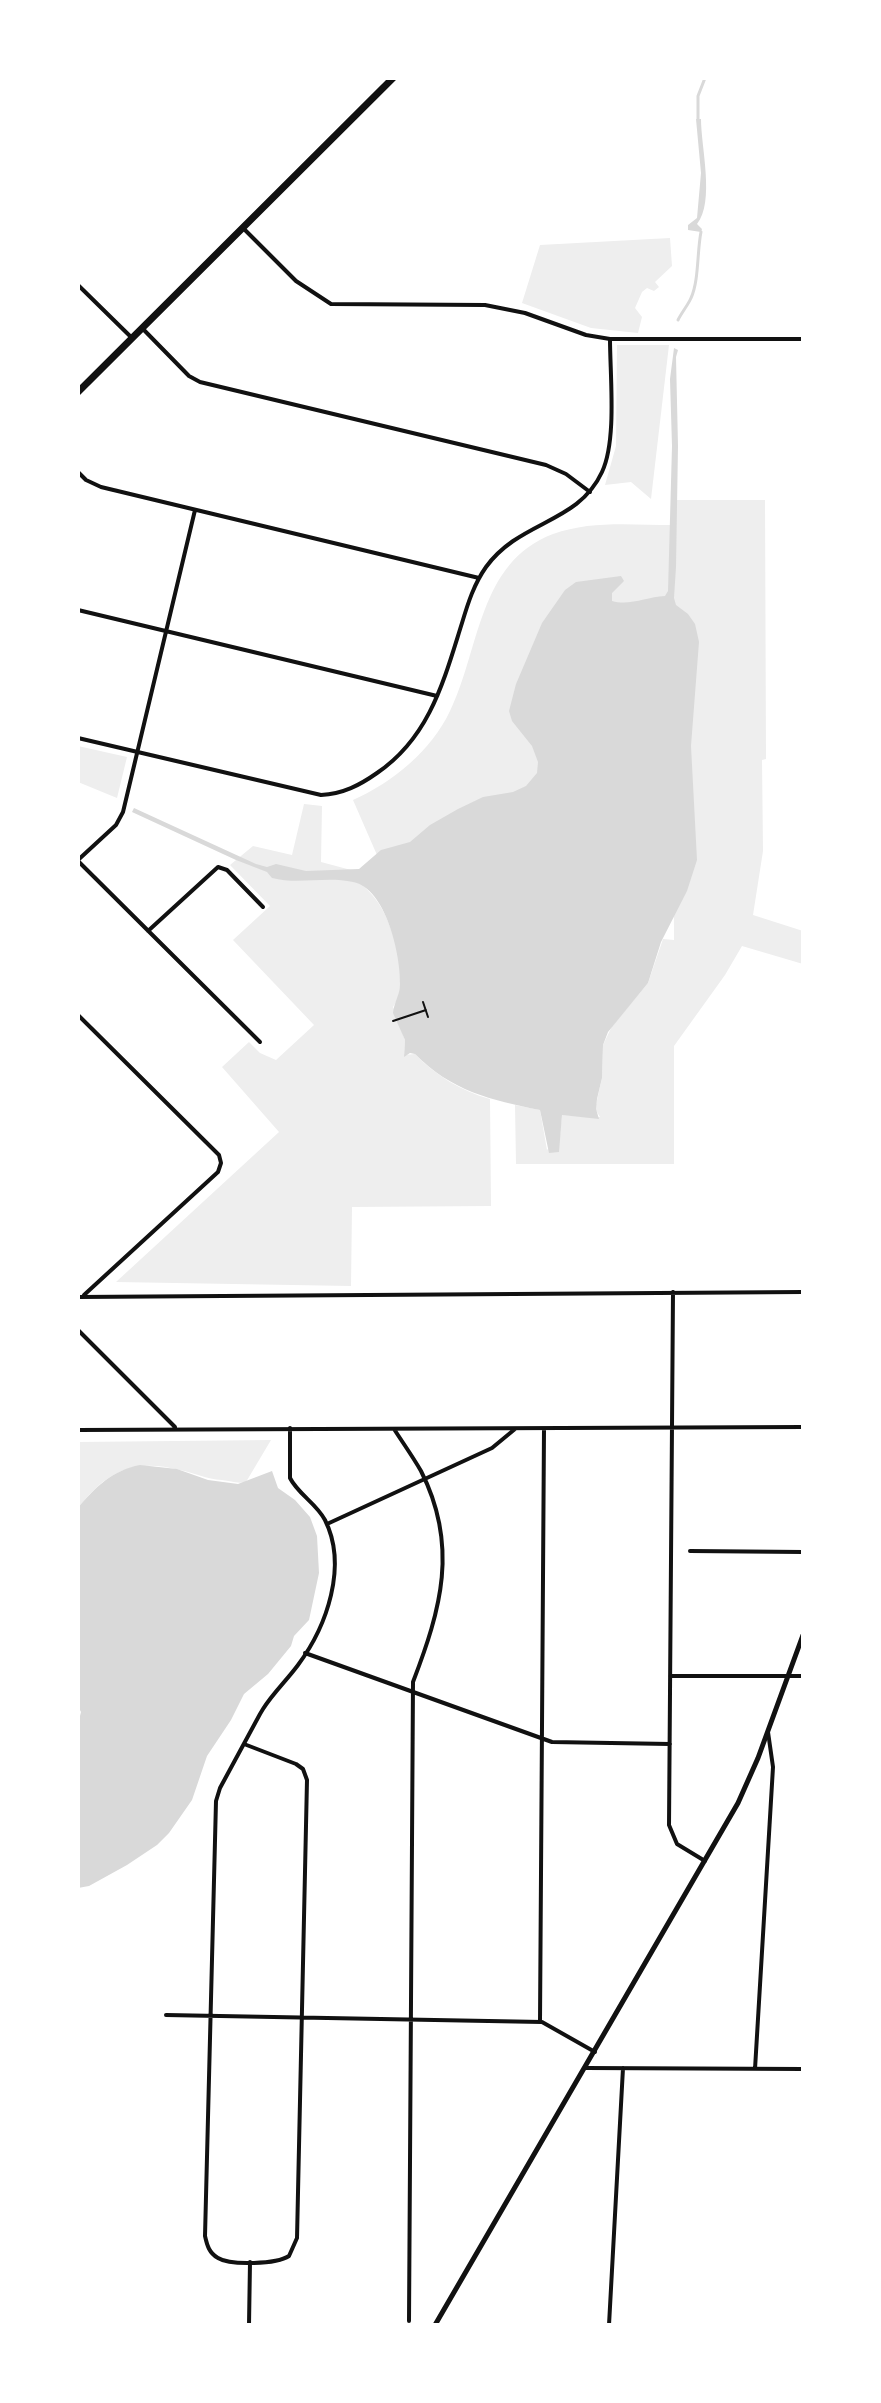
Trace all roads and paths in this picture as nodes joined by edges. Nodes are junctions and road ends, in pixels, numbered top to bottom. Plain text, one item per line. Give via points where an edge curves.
1 (393, 78) edge
2 (242, 227) junction
3 (78, 285) edge
4 (142, 328) junction
5 (132, 338) junction
6 (610, 339) junction
7 (803, 339) edge
8 (78, 392) edge
9 (78, 472) edge
10 (590, 492) junction
11 (195, 510) junction
12 (479, 578) junction
13 (78, 610) edge
14 (166, 631) junction
15 (438, 696) junction
16 (78, 738) edge
17 (137, 752) junction
18 (78, 861) edge
19 (263, 907) dead end
20 (148, 931) junction
21 (423, 1002) dead end
22 (426, 1010) junction
23 (78, 1015) edge
24 (428, 1017) dead end
25 (393, 1021) dead end
26 (260, 1042) dead end
27 (673, 1292) junction
28 (803, 1292) edge
29 (80, 1297) edge
30 (78, 1330) edge
31 (803, 1427) edge
32 (290, 1428) junction
33 (672, 1428) junction
34 (177, 1429) junction
35 (394, 1429) junction
36 (515, 1429) junction
37 (544, 1429) junction
38 (78, 1430) edge
39 (424, 1479) junction
40 (327, 1524) junction
41 (690, 1551) dead end
42 (803, 1552) edge
43 (803, 1635) edge
44 (305, 1653) junction
45 (670, 1676) junction
46 (788, 1676) junction
47 (803, 1676) edge
48 (413, 1692) junction
49 (768, 1732) junction
50 (541, 1738) junction
51 (244, 1744) junction
52 (670, 1744) junction
53 (705, 1861) junction
54 (166, 2015) dead end
55 (210, 2016) junction
56 (302, 2018) junction
57 (412, 2021) junction
58 (540, 2021) junction
59 (595, 2052) junction
60 (586, 2068) junction
61 (623, 2068) junction
62 (755, 2069) junction
63 (803, 2069) edge
64 (250, 2262) junction
65 (409, 2321) dead end
66 (249, 2325) edge
67 (435, 2325) edge
68 (609, 2325) edge

1 - 2 main road
2 - 4 main road
2 - 6 street via 296,281 331,304 485,305
3 - 5 street
4 - 5 main road
4 - 10 street via 200,382 546,465
5 - 8 main road
6 - 7 street
6 - 10 street via 609,446
9 - 11 street via 101,487
10 - 12 street via 570,510 511,541
11 - 12 street
11 - 14 street
12 - 15 street
13 - 14 street
14 - 15 street
14 - 17 street
15 - 17 street via 420,731 397,758 354,788 330,795
16 - 17 street
17 - 18 street via 119,820
18 - 20 street
19 - 20 street via 220,867
20 - 26 street
21 - 22 path
22 - 24 path
22 - 25 path
23 - 29 street via 219,1155 221,1163 218,1172
27 - 28 street
27 - 29 street
27 - 33 street
30 - 34 street
31 - 33 street
32 - 34 street
32 - 35 street
32 - 40 street via 290,1478
33 - 37 street
33 - 45 street
34 - 38 street
35 - 36 street
35 - 39 street
36 - 37 street
36 - 39 street via 492,1448
37 - 50 street
39 - 40 street
39 - 48 street via 439,1523 443,1570 438,1610
40 - 44 street via 335,1554 334,1579
41 - 42 street
43 - 46 street
44 - 48 street
44 - 51 street via 266,1703
45 - 46 street
45 - 52 street
46 - 47 street
46 - 49 street
48 - 50 street
48 - 57 street
49 - 53 street via 742,1795
49 - 62 street via 773,1767
50 - 52 street
50 - 58 street
51 - 55 street via 216,1801
51 - 56 street via 296,1764 306,1776
52 - 53 street via 670,1832 679,1846
53 - 59 street
54 - 55 street
55 - 56 street
55 - 64 street via 206,2240 220,2259
56 - 57 street
56 - 64 street via 296,2242 282,2260
57 - 58 street
57 - 65 street
58 - 59 street
59 - 60 street
60 - 61 street
60 - 67 street
61 - 62 street
61 - 68 street
62 - 63 street
64 - 66 street

